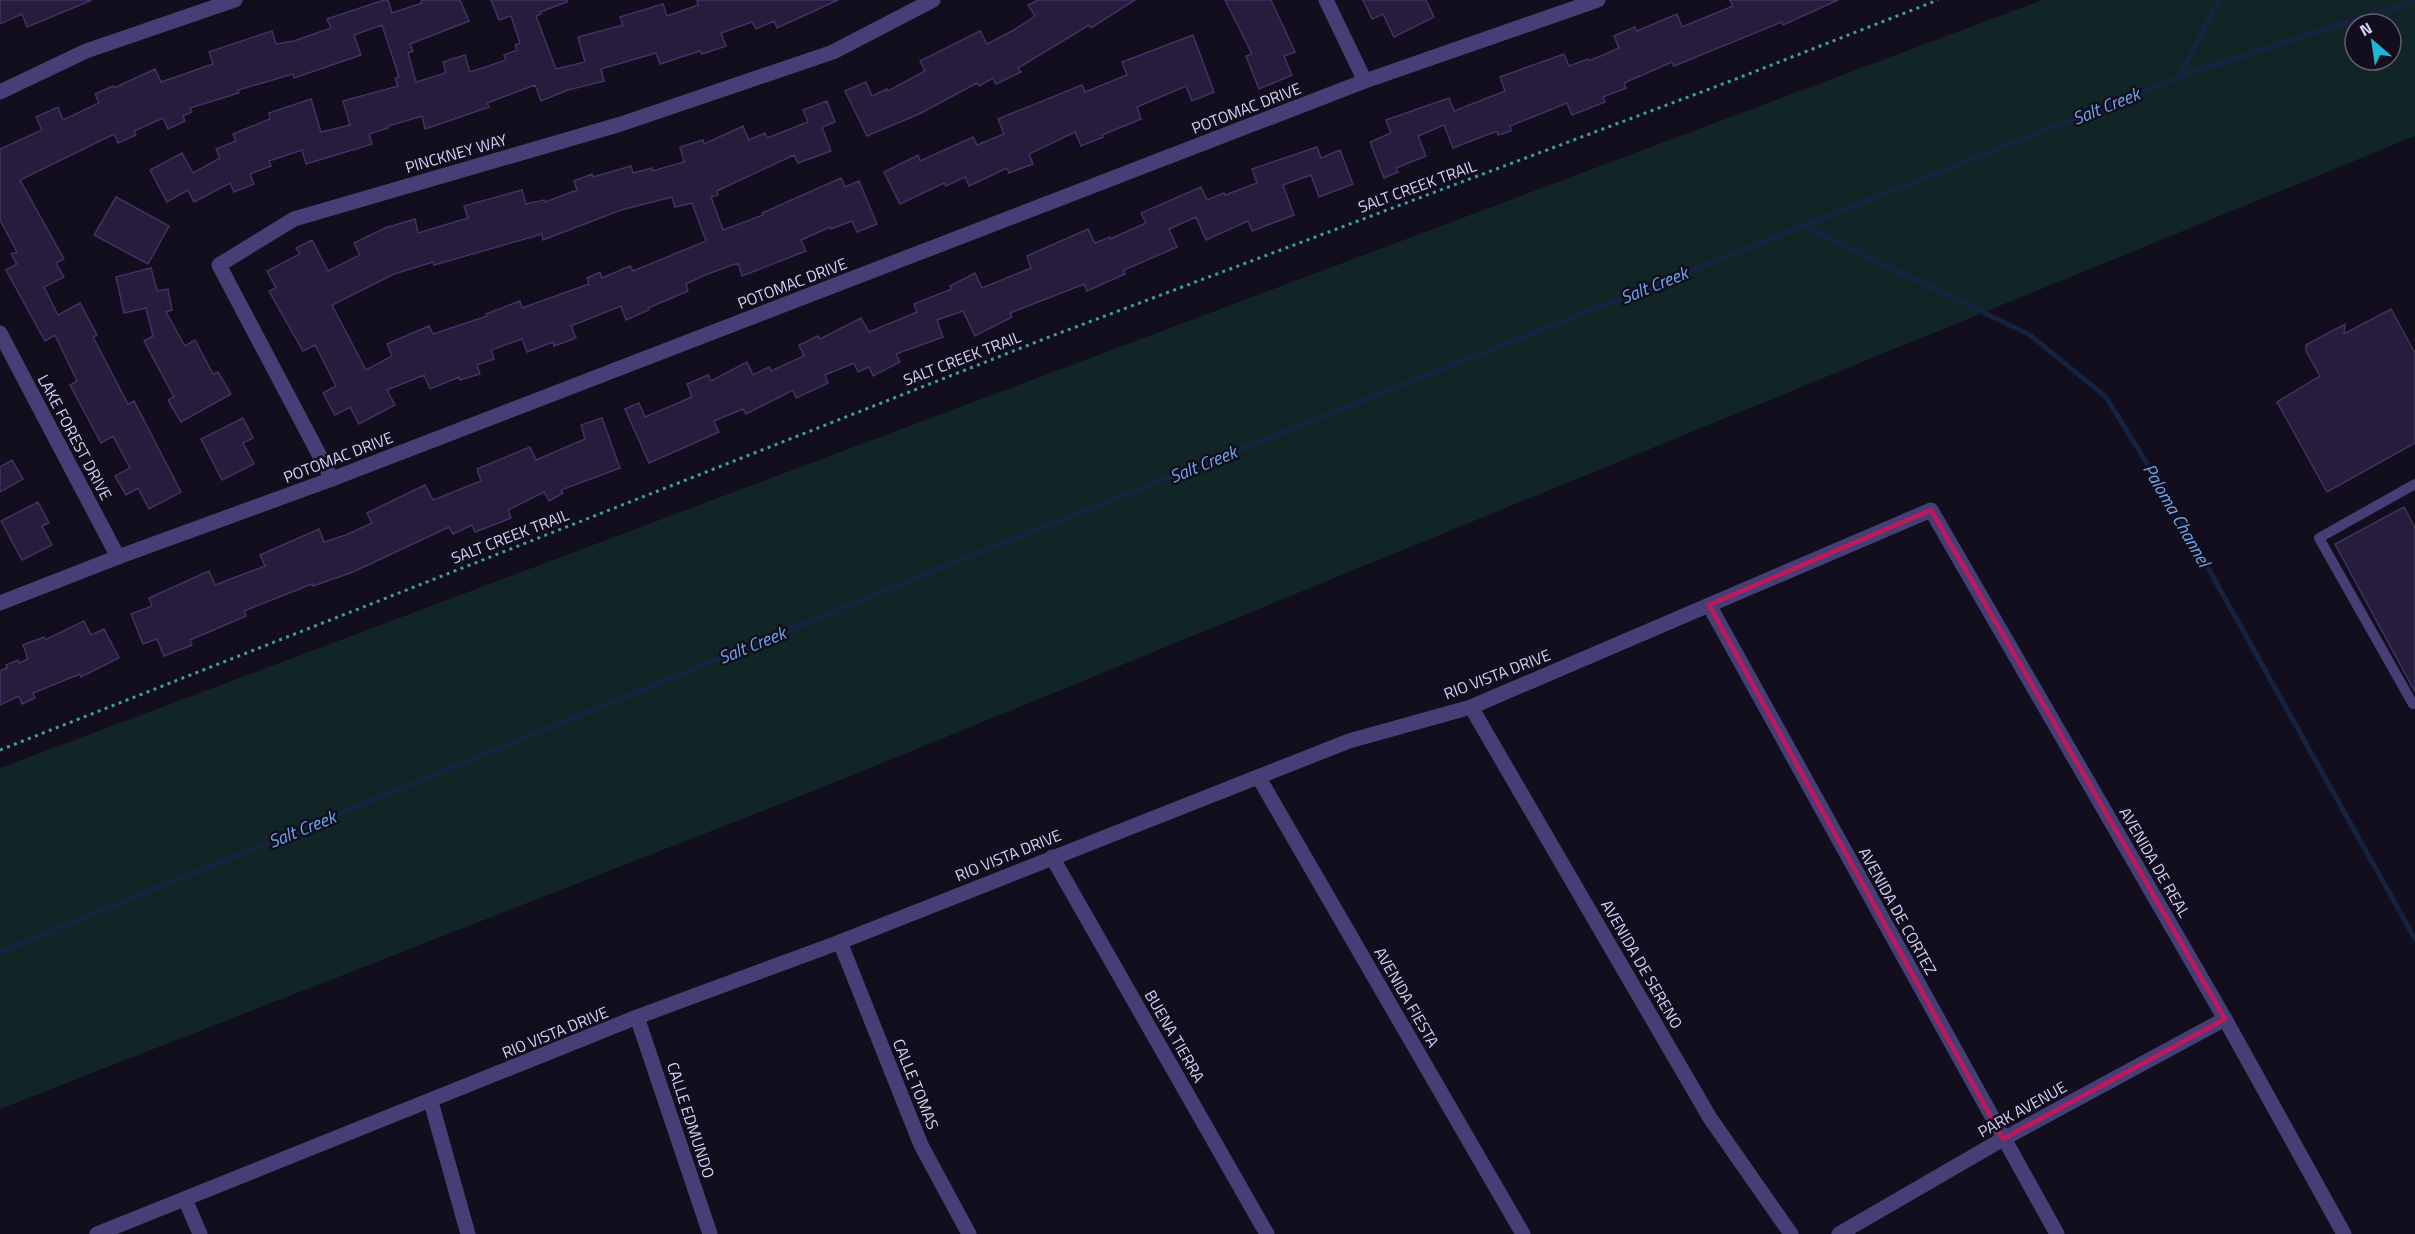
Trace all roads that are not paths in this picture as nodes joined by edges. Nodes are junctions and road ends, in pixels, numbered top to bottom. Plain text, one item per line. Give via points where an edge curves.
1 (235, 0) edge
2 (933, 0) edge
3 (1326, 0) edge
4 (1598, 0) edge
5 (1580, 3) edge
6 (1365, 81) junction
7 (0, 92) edge
8 (0, 333) edge
9 (332, 479) junction
10 (2415, 484) edge
11 (1931, 510) joint
12 (118, 557) junction
13 (0, 603) edge
14 (1709, 605) junction
15 (2415, 703) edge
16 (1470, 706) junction
17 (1259, 778) junction
18 (1052, 857) junction
19 (840, 942) junction
20 (638, 1017) junction
21 (2225, 1019) junction
22 (431, 1102) junction
23 (2003, 1139) junction
24 (185, 1199) junction
25 (98, 1234) edge
26 (200, 1234) edge
27 (468, 1234) edge
28 (710, 1234) edge
29 (969, 1234) edge
30 (1267, 1234) edge
31 (1523, 1234) edge
32 (1791, 1234) edge
33 (1839, 1234) edge
34 (2057, 1234) edge
35 (2344, 1234) edge

1 - 7 street via 86,51
2 - 9 street, PINCKNEY WAY via 810,60 621,124 294,219 219,265
3 - 6 street
4 - 5 street, POTOMAC DRIVE
5 - 6 street, POTOMAC DRIVE
6 - 9 street, POTOMAC DRIVE
8 - 12 street, LAKE FOREST DRIVE
9 - 12 street, POTOMAC DRIVE
10 - 15 lane via 2319,538
11 - 14 street, RIO VISTA DRIVE
11 - 21 street, AVENIDA DE REAL
12 - 13 street, POTOMAC DRIVE
14 - 16 street, RIO VISTA DRIVE
14 - 23 street, AVENIDA DE CORTEZ
16 - 17 street, RIO VISTA DRIVE via 1349,741
16 - 32 street, AVENIDA DE SERENO via 1710,1118
17 - 18 street, RIO VISTA DRIVE
17 - 31 street, AVENIDA FIESTA
18 - 19 street, RIO VISTA DRIVE
18 - 30 street, BUENA TIERRA
19 - 20 street, RIO VISTA DRIVE
19 - 29 street, CALLE TOMAS via 921,1145
20 - 22 street, RIO VISTA DRIVE
20 - 28 street, CALLE EDMUNDO
21 - 23 street, PARK AVENUE
21 - 35 street, AVENIDA DE REAL
22 - 24 street, RIO VISTA DRIVE
22 - 27 street
23 - 33 street, PARK AVENUE
23 - 34 street, AVENIDA DE CORTEZ
24 - 25 street, RIO VISTA DRIVE
24 - 26 street

